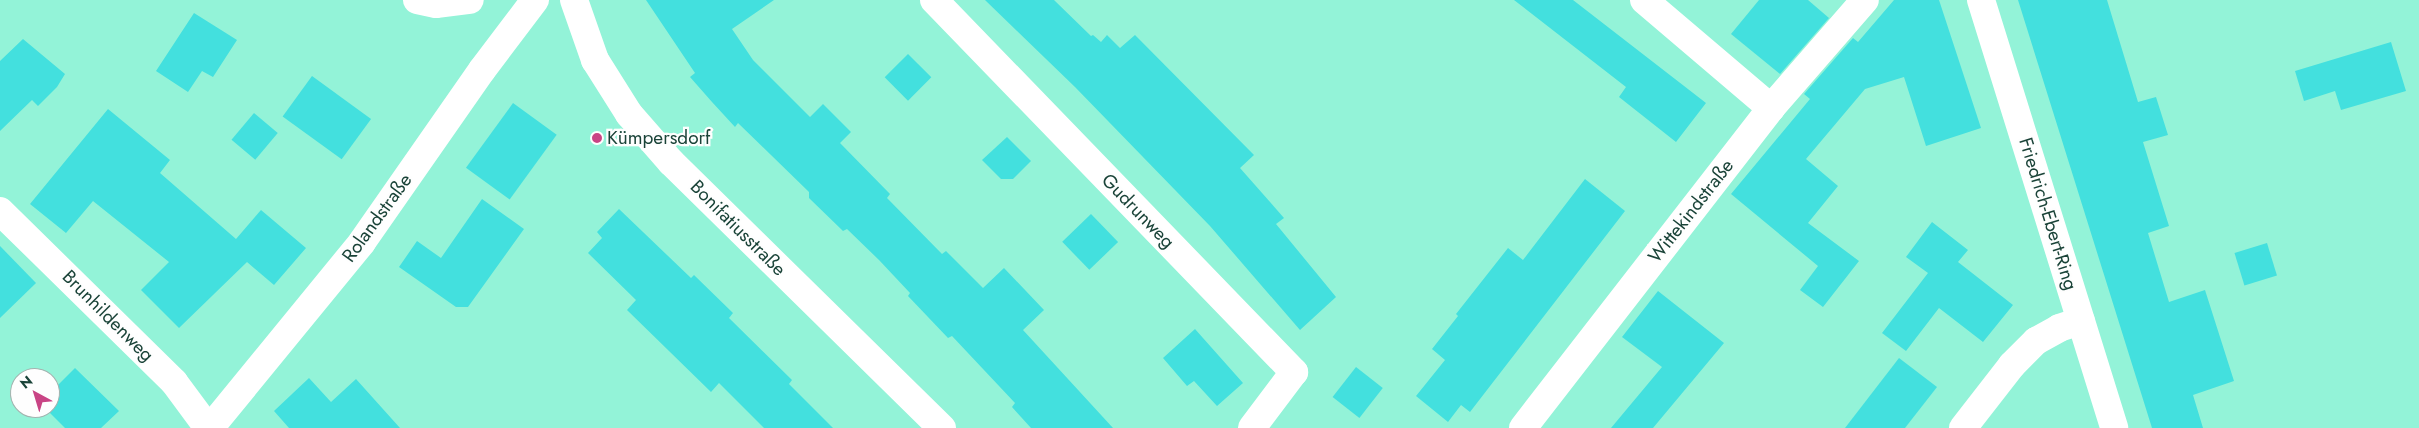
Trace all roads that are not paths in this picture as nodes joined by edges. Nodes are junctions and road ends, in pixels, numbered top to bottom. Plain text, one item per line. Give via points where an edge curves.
1 (416, 0) edge
2 (470, 0) edge
3 (535, 0) edge
4 (574, 0) edge
5 (934, 0) edge
6 (1644, 0) edge
7 (1865, 0) edge
8 (1981, 0) edge
9 (1771, 108) junction
10 (0, 211) edge
11 (2081, 321) junction
12 (209, 428) edge
13 (942, 428) edge
14 (1252, 428) edge
15 (1523, 428) edge
16 (1963, 428) edge
17 (2114, 428) edge

1 - 2 street via 436,4
3 - 12 street, Rolandstraße via 362,242
4 - 13 street, Bonifatiusstraße via 595,60 628,114 672,162
5 - 14 street, Gudrunweg via 1294,372
6 - 9 street
7 - 9 street, Wittekindstraße
8 - 11 street, Friedrich-Ebert-Ring
9 - 15 street, Wittekindstraße
10 - 12 street, Brunhildenweg via 174,382
11 - 16 street via 2059,328 2036,341 2012,365
11 - 17 street, Friedrich-Ebert-Ring

